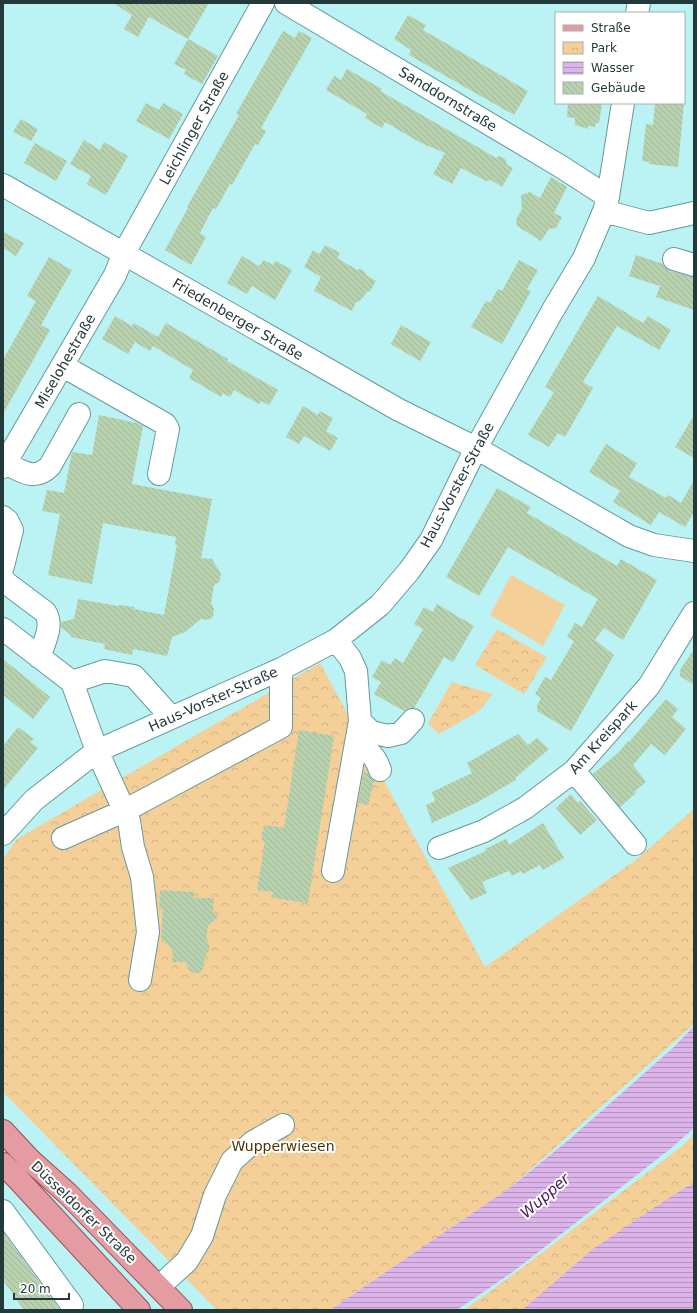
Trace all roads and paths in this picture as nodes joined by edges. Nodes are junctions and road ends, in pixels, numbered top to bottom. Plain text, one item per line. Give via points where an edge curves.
1 (264, 3) edge
2 (286, 3) edge
3 (623, 104) edge
4 (3, 185) edge
5 (606, 204) junction
6 (694, 213) edge
7 (124, 253) junction
8 (63, 366) junction
9 (79, 414) dead end
10 (476, 448) junction
11 (4, 465) edge
12 (159, 474) dead end
13 (3, 517) edge
14 (694, 551) edge
15 (3, 566) edge
16 (3, 578) edge
17 (694, 613) edge
18 (3, 629) edge
19 (336, 640) junction
20 (39, 657) junction
21 (281, 669) junction
22 (72, 682) junction
23 (171, 717) junction
24 (413, 720) dead end
25 (360, 721) junction
26 (356, 744) junction
27 (97, 751) junction
28 (380, 770) dead end
29 (574, 771) junction
30 (124, 811) junction
31 (3, 834) edge
32 (63, 838) dead end
33 (635, 844) dead end
34 (439, 848) dead end
35 (332, 871) dead end
36 (140, 980) dead end
37 (283, 1125) dead end
38 (3, 1132) edge
39 (3, 1164) edge
40 (3, 1211) edge
41 (159, 1287) junction
42 (72, 1305) dead end
43 (134, 1309) edge
44 (181, 1310) edge

1 - 7 street, Leichlinger Straße
2 - 5 street, Sanddornstraße via 560,166
3 - 5 street, Haus-Vorster-Straße
4 - 7 street, Friedenberger Straße
5 - 6 street, Sanddornstraße via 649,223
5 - 10 street, Haus-Vorster-Straße via 584,258
7 - 8 street, Miselohestraße via 115,275
7 - 10 street, Friedenberger Straße via 399,410
8 - 11 street, Miselohestraße
8 - 12 street via 165,424 168,429
9 - 11 street via 45,471 37,475 30,474
10 - 14 street via 630,536 654,545
10 - 19 street, Haus-Vorster-Straße via 431,540 409,572 380,605
13 - 15 street via 12,530
16 - 20 street via 49,617 50,624
17 - 29 street, Am Kreispark via 649,686
18 - 20 street
19 - 21 street, Haus-Vorster-Straße
19 - 25 street via 350,658 356,671
20 - 22 street
21 - 23 street, Haus-Vorster-Straße
21 - 30 street via 281,727
22 - 23 street via 105,671 134,676
22 - 27 street
23 - 27 street, Haus-Vorster-Straße
24 - 25 street via 401,733 388,736 371,732
25 - 26 street
26 - 28 street via 369,751 377,760
26 - 35 street
27 - 30 street
27 - 31 street, Haus-Vorster-Straße via 34,800
29 - 33 street
29 - 34 street, Am Kreispark via 525,808 484,832
30 - 32 street
30 - 36 street via 129,821 142,877 148,932
37 - 41 street via 253,1142 232,1161 214,1195 202,1236 187,1261
38 - 41 main road, Düsseldorfer Straße
39 - 43 main road, Düsseldorfer Straße
40 - 42 street
41 - 43 main road
41 - 44 main road, Düsseldorfer Straße

